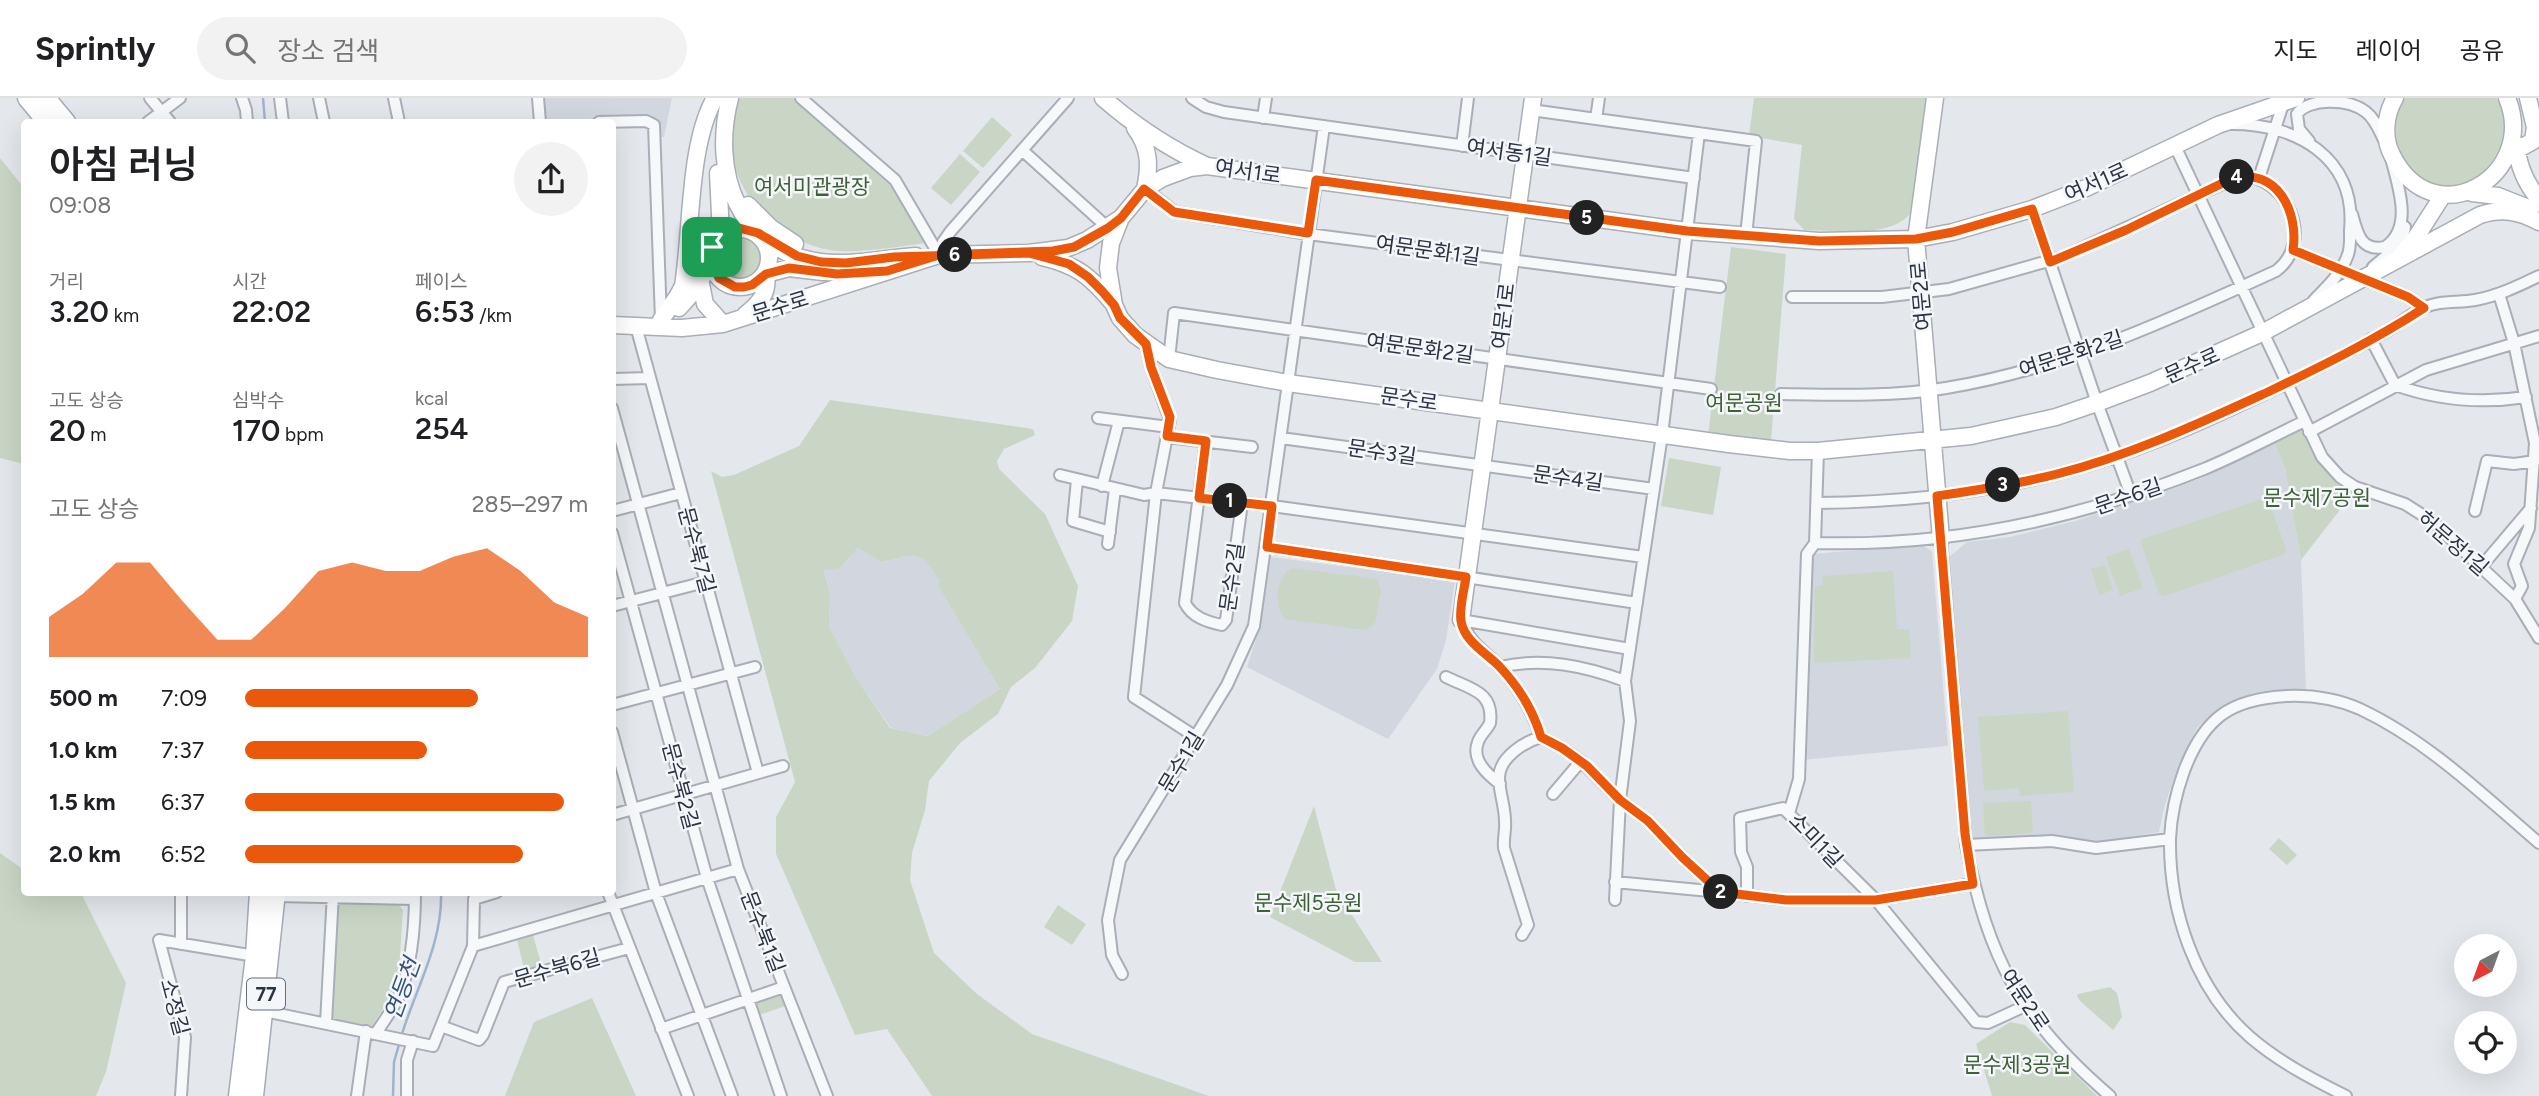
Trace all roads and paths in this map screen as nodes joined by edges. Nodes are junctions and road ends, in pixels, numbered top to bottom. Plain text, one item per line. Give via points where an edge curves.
1 (27, 98) edge
2 (46, 98) edge
3 (150, 98) edge
4 (180, 98) edge
5 (242, 98) edge
6 (280, 98) edge
7 (319, 98) edge
8 (394, 98) edge
9 (538, 98) edge
10 (715, 98) edge
11 (723, 98) edge
12 (730, 98) edge
13 (801, 98) edge
14 (1068, 98) edge
15 (1103, 98) edge
16 (1192, 98) edge
17 (1266, 98) edge
18 (1468, 98) edge
19 (1599, 98) edge
20 (1936, 98) edge
21 (2380, 98) edge
22 (2395, 98) edge
23 (2528, 98) edge
24 (2289, 99) edge
25 (2510, 101) edge
26 (1532, 104) edge
27 (162, 112) junction
28 (1263, 118) junction
29 (44, 119) edge
30 (64, 119) edge
31 (152, 119) edge
32 (168, 119) edge
33 (247, 119) edge
34 (283, 119) edge
35 (323, 119) edge
36 (398, 119) edge
37 (540, 119) edge
38 (1596, 119) junction
39 (616, 122) edge
40 (1132, 123) junction
41 (2218, 125) junction
42 (1324, 126) junction
43 (2386, 127) junction
44 (2276, 130) junction
45 (1699, 134) junction
46 (2309, 141) junction
47 (2516, 143) junction
48 (1462, 146) junction
49 (2175, 146) junction
50 (724, 149) junction
51 (2388, 149) junction
52 (1021, 150) junction
53 (1525, 155) junction
54 (1207, 166) junction
55 (1694, 178) junction
56 (2259, 178) junction
57 (1316, 180) junction
58 (1144, 189) junction
59 (2470, 193) junction
60 (2198, 195) junction
61 (2443, 195) junction
62 (2539, 199) edge
63 (1517, 208) junction
64 (2032, 209) junction
65 (2352, 214) junction
66 (2402, 214) junction
67 (2539, 214) edge
68 (2539, 222) edge
69 (1114, 223) junction
70 (1687, 231) junction
71 (758, 233) junction
72 (1308, 233) junction
73 (721, 235) junction
74 (1746, 236) junction
75 (1916, 239) junction
76 (2293, 250) junction
77 (1029, 253) junction
78 (939, 255) junction
79 (1510, 261) junction
80 (711, 262) junction
81 (2050, 262) junction
82 (890, 264) junction
83 (2392, 264) junction
84 (2340, 270) junction
85 (766, 274) junction
86 (2539, 276) edge
87 (2363, 279) junction
88 (1681, 283) junction
89 (698, 285) junction
90 (1720, 287) dead end
91 (2241, 287) junction
92 (1920, 294) junction
93 (2499, 294) junction
94 (1792, 297) dead end
95 (1114, 305) junction
96 (2424, 308) junction
97 (2304, 309) junction
98 (661, 320) junction
99 (733, 321) junction
100 (624, 326) edge
101 (682, 328) junction
102 (1296, 330) junction
103 (2262, 333) junction
104 (2539, 336) edge
105 (2371, 339) junction
106 (2514, 343) junction
107 (1146, 344) junction
108 (2081, 354) junction
109 (1169, 359) junction
110 (1498, 359) junction
111 (650, 378) junction
112 (616, 379) edge
113 (1288, 383) junction
114 (1668, 383) junction
115 (2287, 383) junction
116 (2395, 385) junction
117 (1711, 389) dead end
118 (1928, 390) junction
119 (1781, 394) dead end
120 (2531, 402) edge
121 (2097, 403) junction
122 (1490, 411) junction
123 (1098, 418) dead end
124 (1119, 421) junction
125 (616, 422) edge
126 (2307, 427) junction
127 (1168, 432) junction
128 (1662, 435) junction
129 (1281, 438) junction
130 (1206, 441) junction
131 (1933, 441) junction
132 (2537, 445) edge
133 (1252, 447) dead end
134 (1818, 451) junction
135 (2118, 456) junction
136 (2535, 461) junction
137 (1482, 466) junction
138 (1060, 475) dead end
139 (1077, 480) junction
140 (1102, 486) junction
141 (1115, 489) junction
142 (1654, 489) junction
143 (681, 493) junction
144 (1156, 493) junction
145 (2131, 495) junction
146 (1937, 496) junction
147 (1199, 498) junction
148 (2539, 499) edge
149 (1242, 503) junction
150 (1816, 503) junction
151 (639, 504) junction
152 (1272, 506) junction
153 (2530, 509) junction
154 (616, 510) edge
155 (2475, 511) dead end
156 (1472, 533) junction
157 (1941, 539) junction
158 (1815, 543) junction
159 (616, 547) edge
160 (1267, 547) junction
161 (1643, 557) junction
162 (2481, 567) junction
163 (1466, 577) junction
164 (705, 582) junction
165 (663, 593) junction
166 (2515, 599) junction
167 (631, 601) junction
168 (1637, 603) junction
169 (616, 605) edge
170 (1461, 620) junction
171 (2539, 638) edge
172 (1630, 649) junction
173 (755, 667) dead end
174 (1500, 667) junction
175 (731, 674) junction
176 (1446, 677) dead end
177 (1625, 681) junction
178 (688, 685) junction
179 (656, 693) junction
180 (616, 704) edge
181 (1196, 737) junction
182 (1541, 737) junction
183 (616, 746) edge
184 (1581, 761) junction
185 (783, 766) dead end
186 (758, 774) junction
187 (1500, 784) junction
188 (715, 786) junction
189 (1553, 794) dead end
190 (684, 795) junction
191 (1620, 800) junction
192 (634, 809) junction
193 (1789, 813) junction
194 (616, 814) edge
195 (2170, 839) junction
196 (2539, 843) edge
197 (1966, 845) junction
198 (738, 869) junction
199 (707, 878) junction
200 (1615, 882) junction
201 (1973, 884) junction
202 (1720, 892) junction
203 (656, 893) junction
204 (181, 896) edge
205 (270, 896) edge
206 (270, 896) edge
207 (333, 896) edge
208 (415, 896) edge
209 (469, 896) edge
210 (609, 896) edge
211 (1747, 896) junction
212 (1615, 900) dead end
213 (1876, 900) junction
214 (612, 906) junction
215 (1522, 935) dead end
216 (181, 944) junction
217 (473, 946) junction
218 (629, 948) junction
219 (255, 956) junction
220 (1122, 974) dead end
221 (784, 987) junction
222 (748, 999) junction
223 (2025, 1006) junction
224 (264, 1011) junction
225 (702, 1015) junction
226 (326, 1023) junction
227 (441, 1026) junction
228 (661, 1029) junction
229 (371, 1032) junction
230 (411, 1041) junction
231 (181, 1096) edge
232 (238, 1096) edge
233 (254, 1096) edge
234 (357, 1096) edge
235 (407, 1096) edge
236 (688, 1096) edge
237 (732, 1096) edge
238 (781, 1096) edge
239 (827, 1096) edge
240 (2110, 1096) edge
241 (2346, 1096) edge

1 - 29 main road
2 - 30 main road
3 - 27 street
4 - 27 street
5 - 33 street
6 - 34 street
7 - 35 street
8 - 36 street
9 - 37 street
10 - 98 street via 701,135 683,286
11 - 73 street via 714,135
12 - 50 street
13 - 78 street via 895,180
14 - 52 street
15 - 40 street
16 - 28 street, 여서동1길 via 1214,110
17 - 28 street
18 - 48 street
19 - 38 street
20 - 75 street, 여문2로
21 - 43 street
22 - 43 street
23 - 47 street via 2535,127 2533,141
24 - 41 street, 여서1로
24 - 44 street
25 - 47 street
26 - 38 street
26 - 53 street, 여문1로
27 - 31 street
27 - 32 street
28 - 42 street, 여서동1길
38 - 45 street
39 - 98 street via 654,125
40 - 54 street
40 - 58 street via 1148,154
41 - 44 street
41 - 49 street, 여서1로
42 - 48 street, 여서동1길
42 - 57 street
43 - 51 street
44 - 46 street
44 - 56 street
45 - 55 street
45 - 74 street via 1756,141
46 - 51 street via 2299,129 2298,111 2311,100 2329,99 2364,110
46 - 65 street via 2343,179
47 - 59 street via 2506,165 2490,182
47 - 62 street via 2524,176
48 - 53 street, 여서동1길
49 - 60 street, 허문정1길
49 - 64 street, 여서1로
50 - 71 street via 733,196
50 - 82 street via 748,205 780,236 815,252
51 - 61 street via 2413,183
51 - 66 street
52 - 69 street
52 - 78 street via 950,232
53 - 55 street, 여서동1길
53 - 63 street, 여문1로
54 - 57 street, 여서1로
54 - 58 street, 여서1로 via 1178,171
55 - 70 street
56 - 60 street via 2240,176
56 - 76 street via 2275,188 2288,206 2295,225
57 - 63 street, 여서1로
57 - 72 street, 문수1길
58 - 69 street
58 - 72 street, 여문문화1길 via 1174,212
59 - 61 street
59 - 67 street via 2510,200
60 - 81 street
60 - 91 street, 허문정1길
61 - 83 street via 2413,242
63 - 70 street, 여서1로
63 - 79 street, 여문1로
64 - 75 street, 여서1로
64 - 81 street
65 - 66 street via 2361,240 2375,249 2394,239
65 - 84 street via 2349,250
66 - 87 street via 2406,229 2402,243
68 - 83 street, 문수로 via 2514,212 2489,212
69 - 77 street via 1074,247
69 - 95 street, 문수로 via 1108,262
70 - 74 street, 여서1로
70 - 88 street
71 - 73 street via 739,228
71 - 82 street via 810,260
71 - 85 street via 770,256
72 - 79 street, 여문문화1길
72 - 102 street, 문수1길
73 - 80 street via 712,247
74 - 75 street, 여서1로 via 1819,241
75 - 92 street, 여문2로
76 - 84 street
76 - 91 street, 여문문화2길 via 2276,271
77 - 78 street
77 - 95 street via 1077,268
78 - 82 street
79 - 88 street, 여문문화1길
79 - 110 street, 여문1로
80 - 85 street via 719,278 735,287 752,285
80 - 89 street
81 - 92 street
81 - 108 street
82 - 85 street via 837,274 789,268
82 - 99 street, 문수로
83 - 87 street, 문수로
84 - 87 street
84 - 97 street
85 - 99 street via 763,298
86 - 93 street
87 - 96 street
87 - 97 street, 문수로
88 - 90 street, 여문문화1길
88 - 114 street
89 - 98 street
89 - 99 street via 705,303
89 - 101 street
91 - 103 street, 허문정1길
91 - 108 street, 여문문화2길
92 - 94 street via 1857,299
92 - 118 street, 여문2로
93 - 96 street
93 - 106 street
95 - 107 street, 문수로 via 1120,318
96 - 105 street
97 - 103 street, 문수로
98 - 100 street
99 - 101 street, 문수로
100 - 101 street, 문수로
100 - 111 street, 문수북7길
102 - 109 street, 여문문화2길 via 1174,313
102 - 110 street, 여문문화2길
102 - 113 street, 문수1길
103 - 115 street, 허문정1길
103 - 121 street, 문수로
104 - 106 street, 문수6길
105 - 115 street
105 - 116 street
106 - 116 street, 문수6길 via 2426,370
106 - 120 street
107 - 109 street, 문수로
107 - 127 street via 1166,403
108 - 118 street, 여문문화2길
108 - 121 street
109 - 113 street, 문수로
110 - 114 street, 여문문화2길
110 - 122 street, 여문1로
111 - 112 street
111 - 143 street, 문수북7길
113 - 122 street, 문수로
113 - 129 street, 문수1길
114 - 117 street, 여문문화2길
114 - 128 street
115 - 126 street, 허문정1길
115 - 135 street via 2183,432
116 - 120 street via 2454,399
116 - 126 street, 문수6길
118 - 119 street, 여문문화2길
118 - 131 street, 여문2로
120 - 132 street
121 - 131 street, 문수로 via 2023,425
121 - 135 street
122 - 128 street, 문수로
122 - 137 street, 여문1로
123 - 124 street
124 - 127 street
124 - 140 street
125 - 151 street, 문수북2길
126 - 145 street, 문수6길
126 - 162 street, 허문정1길 via 2322,457 2344,480 2417,510
127 - 130 street
127 - 144 street
128 - 134 street, 문수로
128 - 142 street
129 - 137 street, 문수3길
129 - 152 street, 문수1길
130 - 133 street
130 - 147 street, 문수2길
131 - 134 street, 문수로
131 - 146 street, 여문2로
132 - 136 street
134 - 150 street
135 - 145 street
135 - 146 street via 2055,475
136 - 153 street
136 - 155 street via 2487,461
137 - 142 street, 문수4길
137 - 156 street, 여문1로
138 - 139 street
139 - 140 street
139 - 141 street via 1073,522 1109,538
140 - 141 street
141 - 144 street
142 - 161 street
143 - 151 street
143 - 164 street, 문수북7길
144 - 147 street
144 - 181 street via 1134,697
145 - 157 street, 문수6길 via 2036,523
146 - 150 street
146 - 157 street, 여문2로
147 - 149 street
147 - 149 street, 문수2길 via 1185,605 1203,620 1221,625 1226,621
148 - 153 street
149 - 152 street
150 - 158 street
151 - 154 street
151 - 165 street, 문수북2길
152 - 156 street
152 - 160 street, 문수1길
153 - 162 street
153 - 166 street via 2529,528 2514,564 2522,586
156 - 161 street
156 - 163 street, 여문1로
157 - 158 street
157 - 197 street, 여문2로
158 - 193 street via 1807,554 1799,779
159 - 167 street, 문수북2길
160 - 163 street
160 - 181 street, 문수1길 via 1252,634
161 - 168 street
162 - 166 street, 허문정1길
163 - 168 street
163 - 170 street, 여문1로
164 - 165 street
164 - 175 street, 문수북7길
165 - 167 street
165 - 178 street, 문수북2길
166 - 171 street, 허문정1길
167 - 169 street
167 - 179 street, 문수북2길
168 - 172 street
170 - 172 street
170 - 174 street via 1467,636
172 - 177 street
173 - 175 street
174 - 177 street via 1544,662 1592,669
174 - 182 street via 1528,706
175 - 178 street
175 - 186 street, 문수북7길
176 - 187 street via 1488,701 1491,720 1476,754 1486,773
177 - 191 street via 1630,721
178 - 179 street
178 - 188 street, 문수북2길
179 - 180 street
179 - 190 street, 문수북2길
181 - 220 street, 문수1길 via 1120,860 1108,920 1112,955
182 - 184 street
182 - 187 street via 1508,759 1500,772
183 - 192 street
184 - 189 street
184 - 191 street
185 - 186 street
186 - 188 street
187 - 215 street via 1506,821 1504,848 1528,925
188 - 190 street
188 - 198 street, 문수북2길
190 - 192 street
190 - 199 street, 문수북2길
191 - 200 street
191 - 202 street via 1648,821
192 - 194 street
192 - 203 street
193 - 211 street, 소미1길 via 1782,807 1741,817
193 - 213 street, 소미1길
195 - 196 street via 2179,786 2191,752 2208,725 2247,703 2302,696 2344,703 2393,727 2467,781
195 - 197 street via 2095,848 2052,841
195 - 241 street via 2183,930 2214,997 2249,1036 2285,1064
197 - 201 street, 여문2로
198 - 199 street, 문수북1길
198 - 221 street, 문수북1길
199 - 203 street, 문수북1길
199 - 222 street, 문수북1길
200 - 202 street, 소미1길
200 - 212 street
201 - 213 street
201 - 223 street, 여문2로 via 1994,951
202 - 211 street, 소미1길
203 - 214 street, 문수북1길
203 - 225 street
204 - 216 street
205 - 219 main road, 77
206 - 224 main road, 77
207 - 226 street
208 - 229 street via 402,989
209 - 217 street
210 - 214 street, 문수북6길
211 - 213 street, 소미1길
213 - 223 street, 소미1길 via 1976,1022 1988,1023
214 - 217 street, 문수북1길
214 - 218 street, 문수북6길
216 - 219 street, 소정길
216 - 231 street, 소정길 via 159,940 185,1037
217 - 227 street
218 - 227 street, 문수북6길 via 505,982 480,1039
218 - 228 street, 문수북6길
219 - 232 main road, 77
221 - 222 street
221 - 239 street, 문수북1길
222 - 225 street
222 - 238 street, 문수북1길
223 - 240 street, 여문2로 via 2062,1051
224 - 226 street
224 - 233 main road, 77
225 - 228 street
225 - 237 street
226 - 229 street
227 - 230 street via 433,1046
228 - 236 street, 문수북6길
229 - 230 street
229 - 234 street
230 - 235 street

